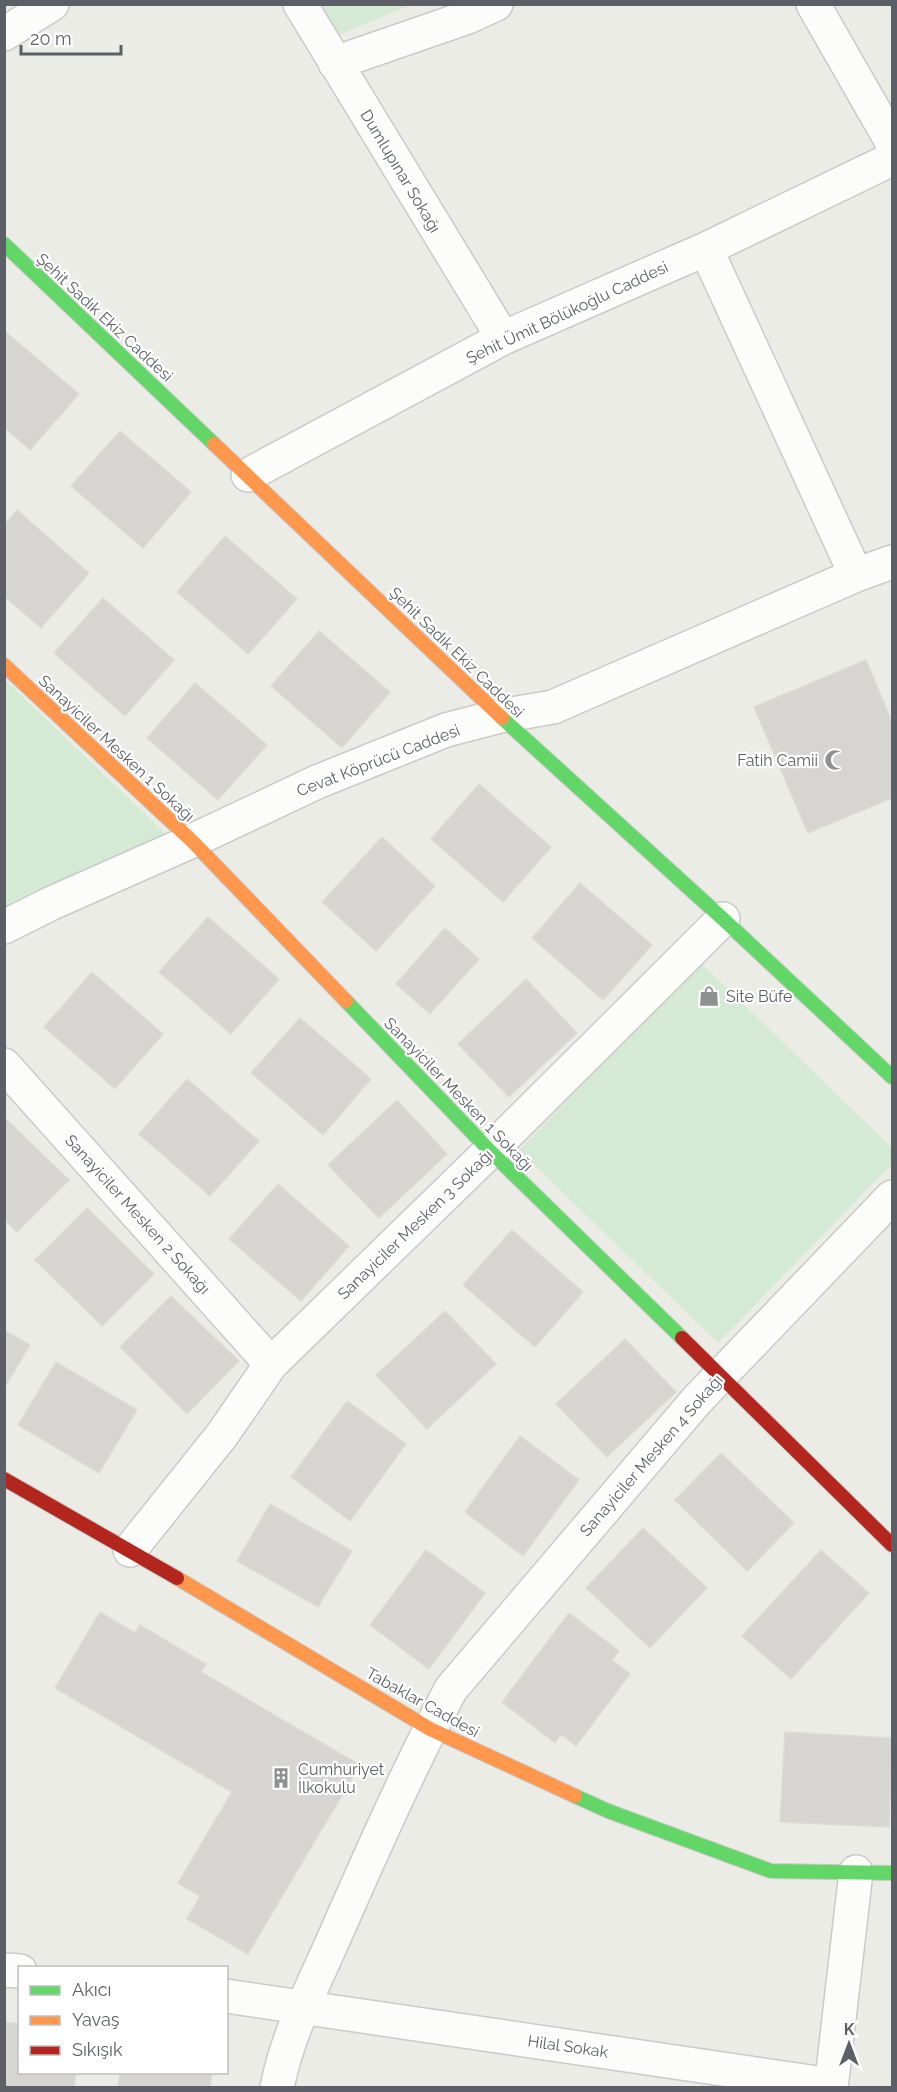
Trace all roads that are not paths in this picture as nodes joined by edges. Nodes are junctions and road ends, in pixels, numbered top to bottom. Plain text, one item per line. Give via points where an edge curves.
1 (52, 4) edge
2 (300, 4) edge
3 (496, 4) edge
4 (813, 4) edge
5 (4, 34) edge
6 (335, 63) junction
7 (892, 142) edge
8 (892, 159) edge
9 (4, 244) edge
10 (706, 249) junction
11 (503, 338) junction
12 (248, 475) junction
13 (892, 562) edge
14 (856, 575) junction
15 (4, 665) edge
16 (500, 716) junction
17 (192, 841) junction
18 (723, 919) junction
19 (4, 927) edge
20 (4, 1065) edge
21 (892, 1077) edge
22 (490, 1151) junction
23 (892, 1197) edge
24 (271, 1364) junction
25 (721, 1375) junction
26 (4, 1479) edge
27 (892, 1545) edge
28 (130, 1550) junction
29 (430, 1729) junction
30 (856, 1872) junction
31 (892, 1873) edge
32 (228, 1996) edge
33 (304, 2007) junction
34 (831, 2086) edge
35 (278, 2088) edge

1 - 5 street
2 - 6 street, Dumlupınar Sokağı
3 - 6 street
4 - 7 street
6 - 11 street, Dumlupınar Sokağı
8 - 10 street, Şehit Ümit Bölükoğlu Caddesi
9 - 12 street, Şehit Sadık Ekiz Caddesi
10 - 11 street, Şehit Ümit Bölükoğlu Caddesi
10 - 14 street
11 - 12 street, Şehit Ümit Bölükoğlu Caddesi
12 - 16 street, Şehit Sadık Ekiz Caddesi
13 - 14 street, Cevat Köprücü Caddesi
14 - 16 street, Cevat Köprücü Caddesi via 553,707
15 - 17 street, Sanayiciler Mesken 1 Sokağı
16 - 17 street, Cevat Köprücü Caddesi via 446,730 317,782
16 - 18 street, Şehit Sadık Ekiz Caddesi
17 - 19 street, Cevat Köprücü Caddesi
17 - 22 street, Sanayiciler Mesken 1 Sokağı
18 - 21 street, Şehit Sadık Ekiz Caddesi
18 - 22 street, Sanayiciler Mesken 3 Sokağı
20 - 24 street, Sanayiciler Mesken 2 Sokağı
22 - 24 street, Sanayiciler Mesken 3 Sokağı
22 - 25 street, Sanayiciler Mesken 1 Sokağı
23 - 25 street, Sanayiciler Mesken 4 Sokağı
24 - 28 street, Sanayiciler Mesken 3 Sokağı via 222,1435
25 - 27 street, Sanayiciler Mesken 1 Sokağı
25 - 29 street, Sanayiciler Mesken 4 Sokağı via 451,1689
26 - 28 street, Tabaklar Caddesi
28 - 29 street, Tabaklar Caddesi
29 - 30 street, Tabaklar Caddesi via 608,1811 771,1871
29 - 33 street
30 - 31 street, Tabaklar Caddesi
30 - 34 street
32 - 33 street, Hilal Sokak
33 - 34 street, Hilal Sokak
33 - 35 street via 282,2063

